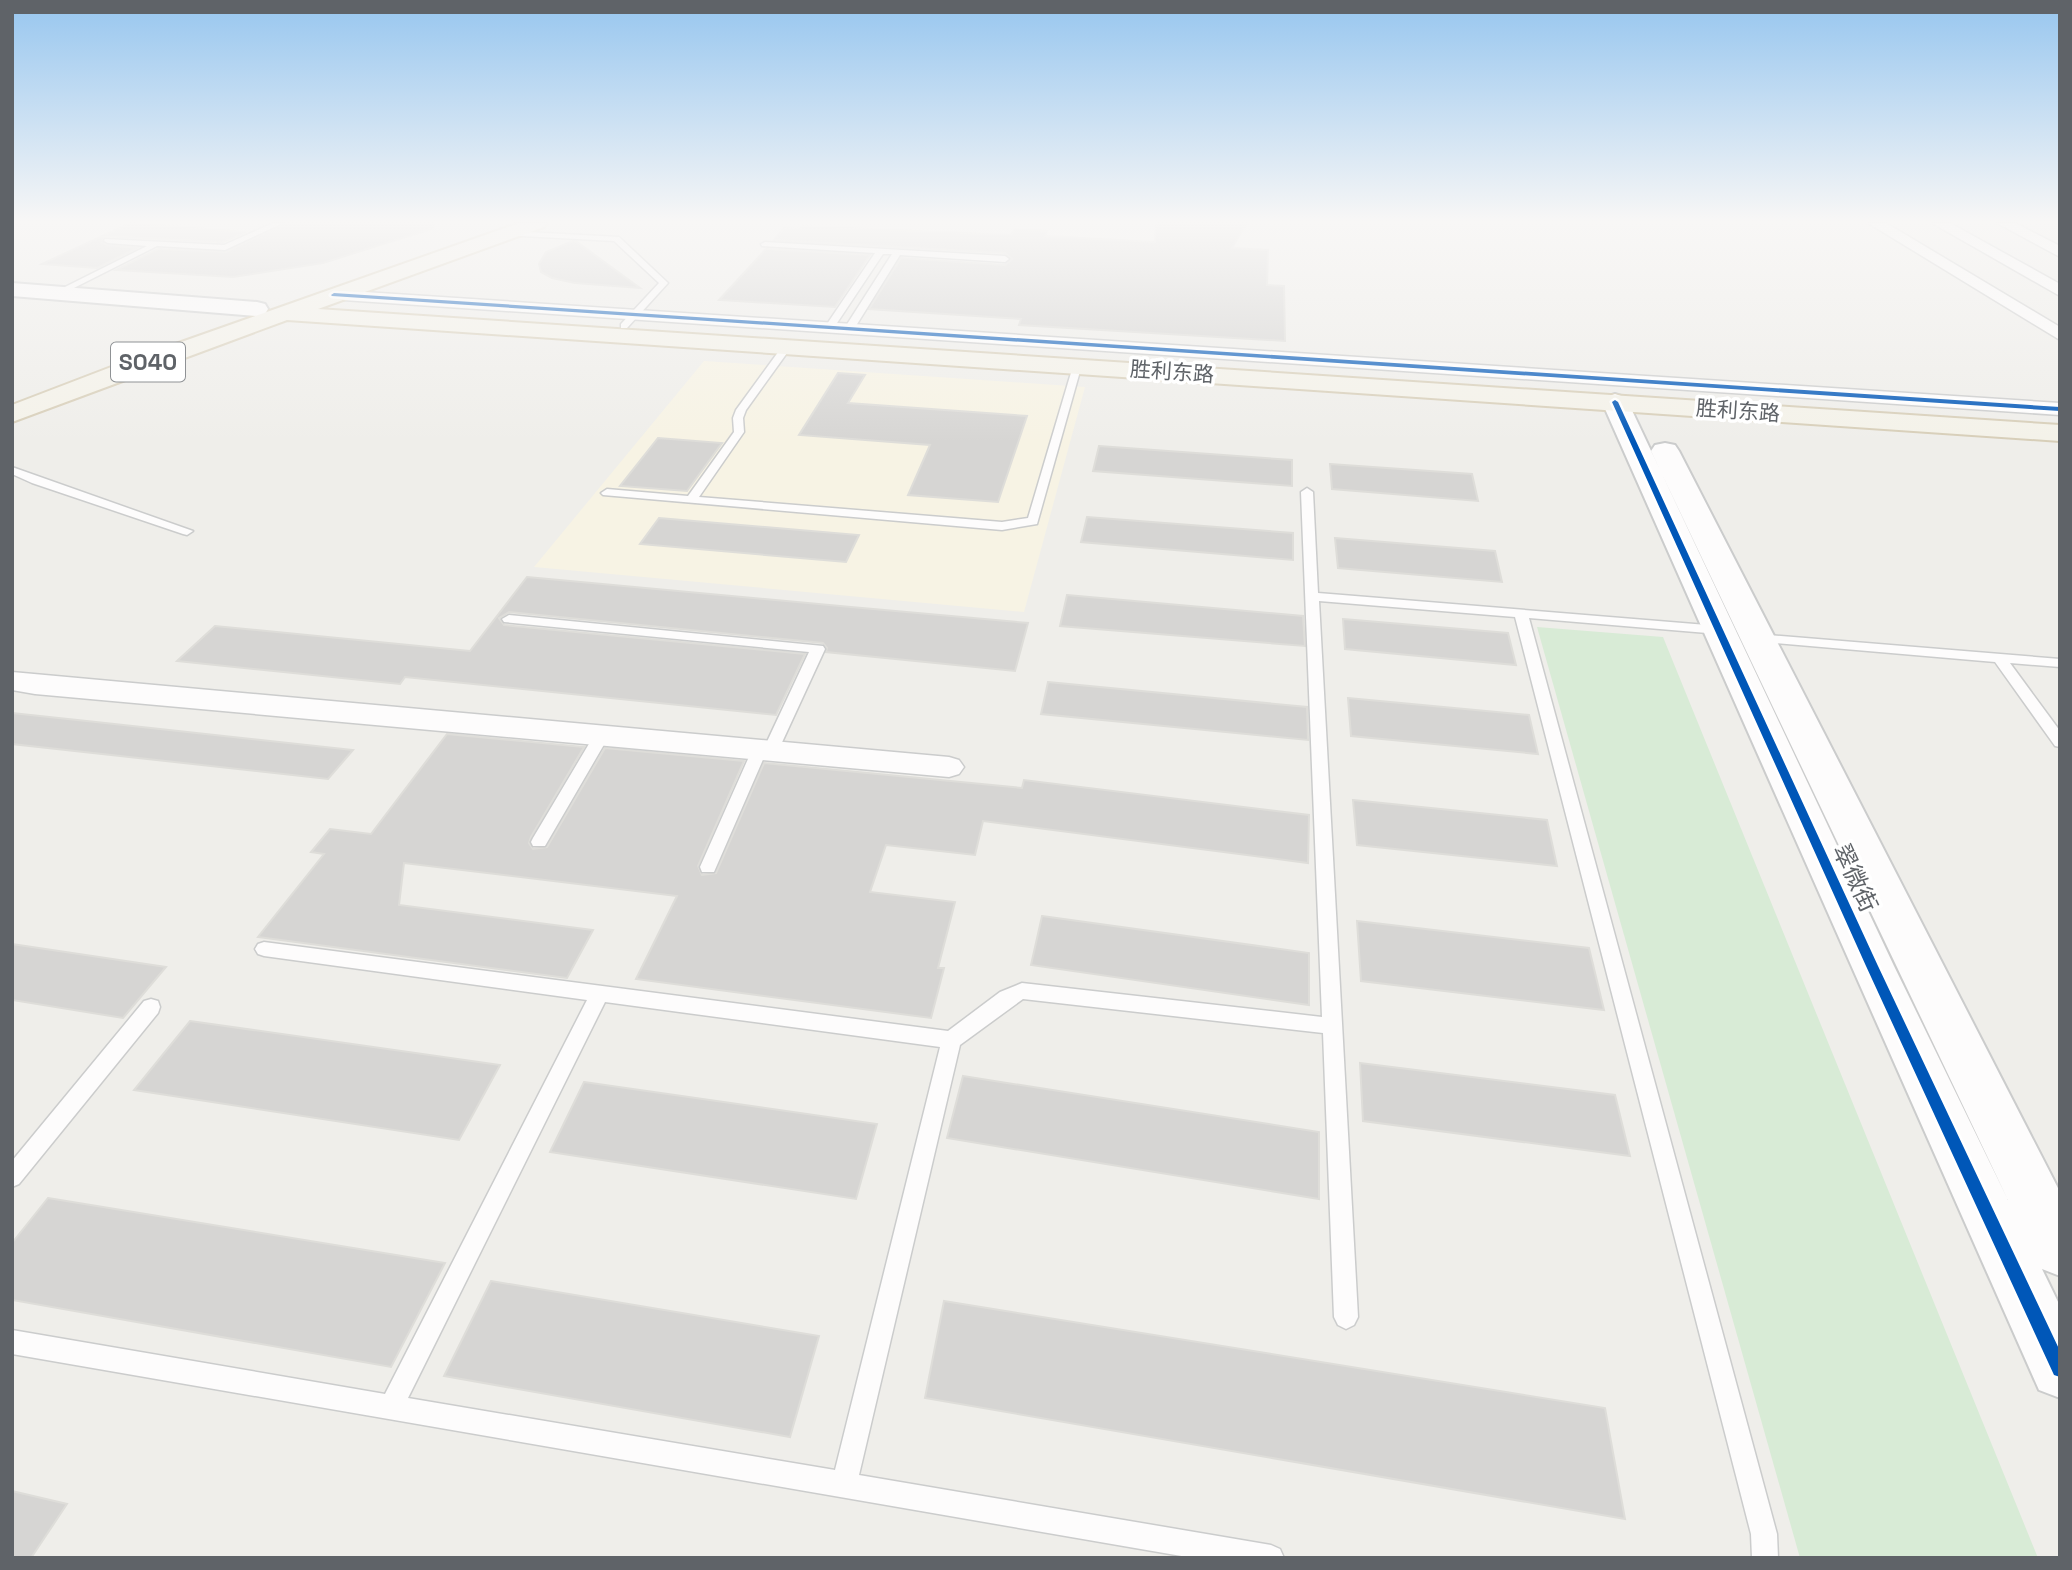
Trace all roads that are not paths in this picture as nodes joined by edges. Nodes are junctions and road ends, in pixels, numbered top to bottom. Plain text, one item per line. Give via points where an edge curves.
1 (98, 296) edge
2 (296, 296) edge
3 (331, 296) edge
4 (349, 296) edge
5 (651, 296) edge
6 (851, 296) edge
7 (870, 296) edge
8 (1996, 296) edge
9 (257, 309) junction
10 (296, 309) junction
11 (629, 320) junction
12 (830, 327) junction
13 (849, 329) junction
14 (2060, 335) edge
15 (787, 346) junction
16 (1078, 366) junction
17 (12, 398) edge
18 (1628, 403) junction
19 (2060, 409) edge
20 (12, 414) edge
21 (2060, 423) edge
22 (2060, 433) edge
23 (12, 470) edge
24 (1307, 492) dead end
25 (607, 493) dead end
26 (691, 500) junction
27 (187, 530) dead end
28 (1311, 596) junction
29 (1521, 614) junction
30 (509, 619) dead end
31 (1738, 634) junction
32 (1999, 658) junction
33 (2060, 663) edge
34 (12, 681) edge
35 (601, 736) junction
36 (2060, 742) edge
37 (765, 751) junction
38 (949, 767) dead end
39 (539, 842) dead end
40 (708, 867) dead end
41 (264, 948) dead end
42 (600, 993) junction
43 (151, 1007) dead end
44 (1332, 1026) junction
45 (951, 1040) junction
46 (12, 1177) edge
47 (2060, 1249) edge
48 (1346, 1317) dead end
49 (12, 1342) edge
50 (2060, 1368) edge
51 (391, 1407) junction
52 (844, 1485) junction
53 (1271, 1558) edge
54 (1765, 1558) edge

1 - 9 street
2 - 9 main road, S040
3 - 10 main road, S040
4 - 11 street
5 - 11 lane
6 - 12 lane
7 - 13 lane
8 - 14 street
9 - 17 main road, S040
10 - 11 main road, 胜利东路
10 - 15 main road, 胜利东路
10 - 20 main road, S040
11 - 12 street
11 - 21 main road, 胜利东路
12 - 13 street
13 - 19 street
15 - 16 main road, 胜利东路
15 - 26 lane via 741,410 739,432
16 - 18 main road, 胜利东路
16 - 26 lane via 1033,522 1002,526
18 - 22 main road, 胜利东路
18 - 31 street, 翠微街
23 - 27 lane
24 - 28 lane
25 - 26 lane
28 - 29 lane
28 - 44 lane
29 - 31 lane
29 - 54 lane via 1764,1534
30 - 37 lane via 818,649
31 - 32 lane
31 - 47 street, 翠微街
31 - 50 street, 翠微街
32 - 33 lane
32 - 36 lane
34 - 35 street
35 - 37 street
35 - 39 lane
37 - 38 street
37 - 40 lane
41 - 42 lane
42 - 45 lane
42 - 51 lane
43 - 46 lane
44 - 45 lane via 1021,991
44 - 48 lane
45 - 52 lane
49 - 51 lane
51 - 52 lane
52 - 53 lane

